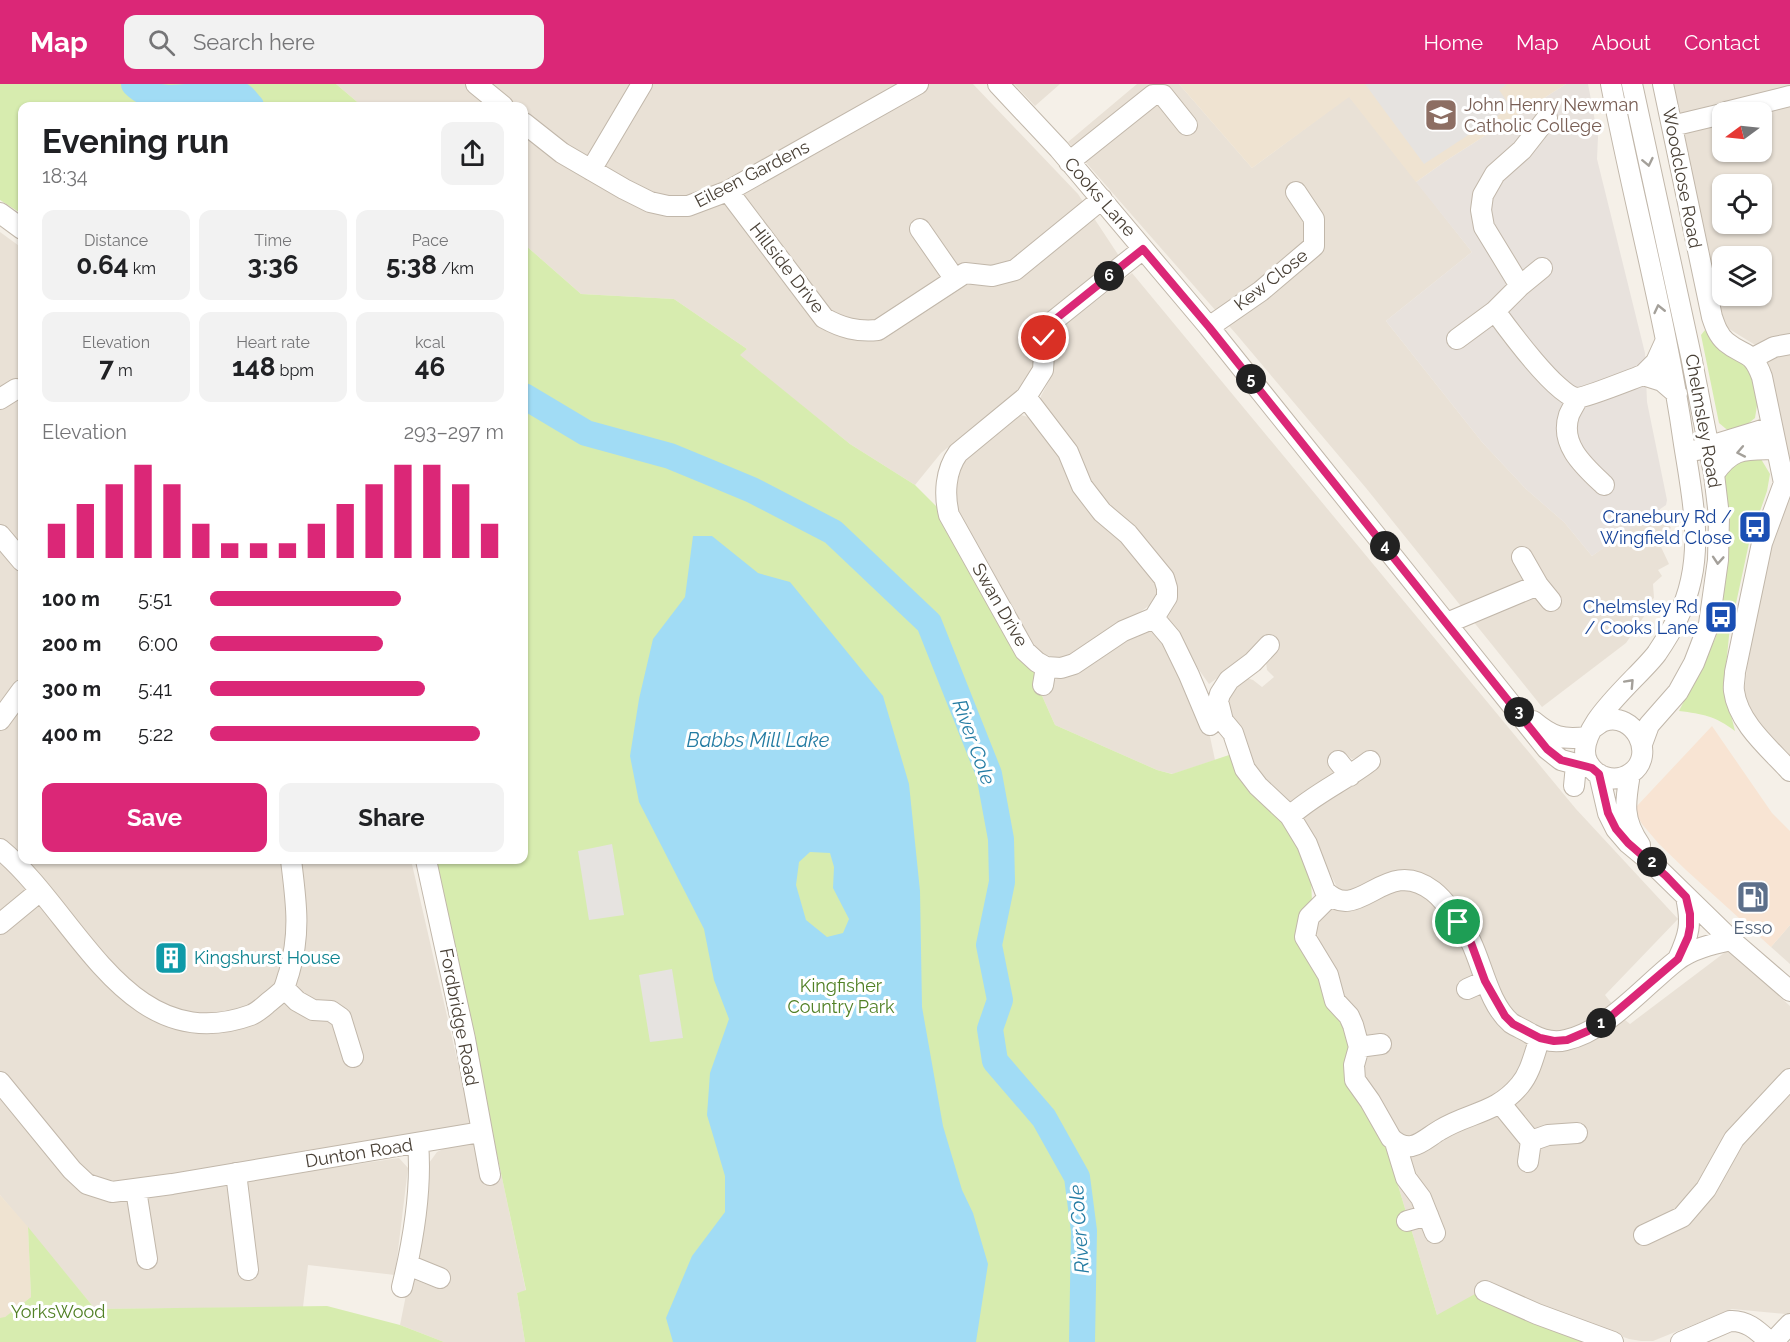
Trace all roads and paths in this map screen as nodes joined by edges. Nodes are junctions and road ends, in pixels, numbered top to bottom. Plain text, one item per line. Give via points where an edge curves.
1 (476, 84) edge
2 (642, 84) edge
3 (918, 84) edge
4 (998, 84) edge
5 (1611, 84) edge
6 (1632, 84) edge
7 (1663, 84) edge
8 (1790, 96) edge
9 (498, 102) edge
10 (1767, 102) edge
11 (1712, 116) edge
12 (1548, 118) dead end
13 (1187, 125) dead end
14 (528, 126) edge
15 (1672, 126) junction
16 (1069, 162) junction
17 (591, 171) junction
18 (728, 190) junction
19 (1296, 192) dead end
20 (1102, 199) junction
21 (0, 213) edge
22 (18, 226) edge
23 (920, 229) dead end
24 (1143, 249) junction
25 (1542, 268) dead end
26 (954, 278) junction
27 (1520, 286) junction
28 (1495, 311) junction
29 (1209, 327) junction
30 (1457, 339) dead end
31 (1666, 340) junction
32 (1790, 344) edge
33 (1753, 358) junction
34 (1643, 375) junction
35 (1677, 394) junction
36 (1026, 397) junction
37 (1578, 398) junction
38 (1772, 427) junction
39 (1708, 445) junction
40 (1777, 449) junction
41 (1714, 474) junction
42 (1604, 485) dead end
43 (1784, 503) edge
44 (1694, 519) junction
45 (0, 535) edge
46 (18, 556) edge
47 (1522, 557) dead end
48 (1538, 585) junction
49 (1551, 601) dead end
50 (1154, 618) junction
51 (1447, 622) junction
52 (1269, 645) dead end
53 (18, 695) edge
54 (1514, 706) junction
55 (0, 720) edge
56 (1210, 725) dead end
57 (1590, 733) junction
58 (1642, 744) junction
59 (1370, 760) dead end
60 (1589, 769) junction
61 (1790, 770) edge
62 (1630, 774) junction
63 (1574, 786) dead end
64 (1290, 816) junction
65 (1651, 862) junction
66 (20, 864) edge
67 (292, 864) edge
68 (427, 864) edge
69 (40, 891) junction
70 (1330, 896) junction
71 (1686, 897) junction
72 (0, 924) edge
73 (1731, 940) junction
74 (1678, 959) junction
75 (284, 988) junction
76 (1790, 991) edge
77 (1540, 1038) junction
78 (1381, 1044) dead end
79 (1359, 1047) junction
80 (353, 1057) dead end
81 (1790, 1079) edge
82 (0, 1082) edge
83 (1501, 1104) junction
84 (482, 1132) junction
85 (1577, 1133) dead end
86 (1395, 1142) junction
87 (1531, 1142) junction
88 (418, 1143) junction
89 (1528, 1162) dead end
90 (236, 1173) junction
91 (490, 1175) dead end
92 (136, 1190) junction
93 (1428, 1215) junction
94 (1407, 1221) dead end
95 (1435, 1233) dead end
96 (1644, 1236) dead end
97 (147, 1259) dead end
98 (408, 1265) junction
99 (249, 1270) dead end
100 (440, 1278) dead end
101 (402, 1287) dead end
102 (1485, 1291) dead end
103 (1790, 1324) edge
104 (1613, 1342) edge
105 (1681, 1342) edge
106 (1771, 1342) edge

1 - 9 street
2 - 17 street
3 - 18 street, Eileen Gardens
4 - 16 street, Cooks Lane
31 -> 5 street, Chelmsley Road
6 -> 39 street, Chelmsley Road
7 - 15 street, Woodclose Road
8 - 10 street
11 - 15 street
12 - 27 street via 1522,150 1495,174 1483,195 1484,227
13 - 16 street via 1163,95 1153,95
14 - 17 street, Eileen Gardens
15 - 33 street, Woodclose Road via 1712,317 1727,343
16 - 20 street, Cooks Lane
17 - 18 street, Eileen Gardens via 650,202 668,206 688,206
18 - 26 street, Hillside Drive via 824,318 840,327 863,332 878,330
19 - 29 street, Kew Close via 1314,219 1314,246 1261,291
20 - 24 street, Cooks Lane
20 - 26 street, Hillside Drive via 1015,270 992,276 965,273
21 - 22 street
23 - 26 street
24 - 29 street, Cooks Lane
24 - 36 street, Swan Drive via 1052,322 1044,338 1043,370
25 - 27 street
27 - 28 street
28 - 30 street
28 - 37 street via 1565,394
29 - 51 street, Cooks Lane
31 - 34 street via 1656,362
31 - 35 street, Chelmsley Road
32 - 33 street
33 - 38 street via 1762,376
34 - 35 street via 1662,381
34 - 37 street
35 - 44 street, Chelmsley Road
36 - 50 street via 1068,452 1082,486 1164,578 1167,597
36 - 50 street, Swan Drive via 958,453 947,476 949,515 1025,651 1044,676 1074,664 1123,631
37 - 42 street via 1568,416 1570,449
38 - 39 street
38 - 40 street
39 - 41 street, Chelmsley Road
39 - 44 street via 1694,453 1699,510
40 -> 41 street via 1731,454
40 - 43 street
41 -> 58 street, Chelmsley Road via 1719,516 1718,560 1709,624 1684,682 1649,725
43 - 61 street via 1762,543 1734,691 1751,728
57 -> 44 street, Chelmsley Road via 1655,656 1678,621 1692,577
45 - 46 street
47 - 48 street
48 - 49 street
48 - 51 street
50 - 56 street via 1171,638
51 - 54 street, Cooks Lane
52 - 64 street via 1259,669 1229,680 1218,701 1245,770
53 - 55 street
54 - 57 street, Cooks Lane via 1557,737 1569,739
54 - 60 street, Cooks Lane via 1547,749 1561,760
57 - 58 street, Cooks Lane via 1605,721 1617,720 1635,730
57 - 60 street via 1585,754
58 - 62 street via 1641,760
59 - 64 street via 1344,769
60 - 62 street, Cooks Lane via 1612,778
60 - 63 street
60 - 65 street via 1616,829
62 - 65 street via 1625,814
64 - 70 street
65 - 71 street
66 - 69 street
67 - 75 street via 298,916 296,951
68 - 84 street, Fordbridge Road
69 - 72 street
69 - 75 street via 109,974 142,1004 176,1020 231,1022 257,1012
70 - 77 street via 1349,902 1394,880 1422,884 1435,893 1471,943 1476,985 1513,1024
70 - 79 street via 1309,916 1305,937 1328,975 1335,1001 1349,1016
71 - 73 street
71 - 74 street via 1690,927
73 - 74 street via 1708,945
73 - 76 street
74 - 77 street via 1588,1031 1567,1040
75 - 80 street via 314,1010 331,1011 341,1018
77 - 83 street via 1530,1068
78 - 79 street
79 - 86 street via 1355,1080
81 - 96 street via 1734,1139 1706,1189 1682,1217
82 - 92 street, Dunton Road via 87,1184 112,1192
83 - 86 street via 1441,1129 1413,1146
83 - 87 street
84 - 88 street, Dunton Road
84 - 91 street, Fordbridge Road
85 - 87 street via 1548,1135
86 - 93 street via 1406,1178
87 - 89 street
88 - 90 street, Dunton Road
88 - 98 street via 420,1170
90 - 92 street, Dunton Road
90 - 99 street
92 - 97 street
93 - 94 street
93 - 95 street
98 - 100 street
98 - 101 street
102 - 104 street
103 - 106 street
105 - 106 street via 1738,1321

